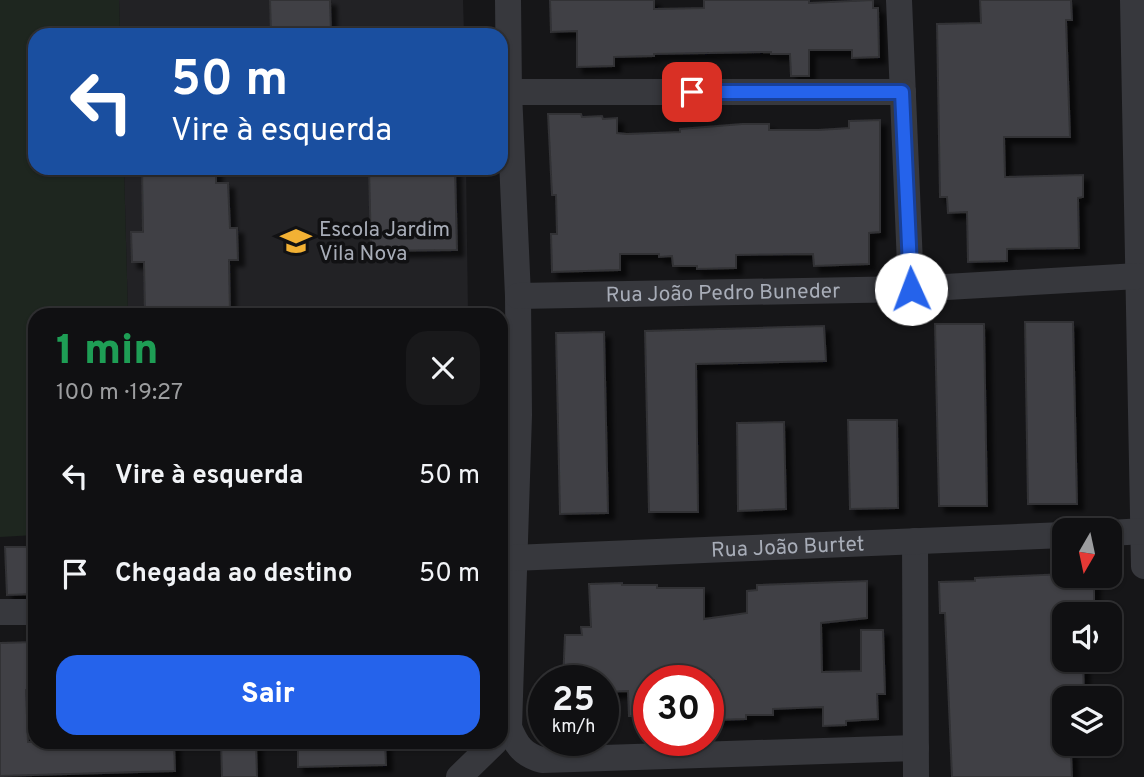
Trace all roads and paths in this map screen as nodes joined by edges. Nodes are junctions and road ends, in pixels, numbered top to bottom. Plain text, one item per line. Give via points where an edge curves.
1 (508, 0) edge
2 (899, 0) edge
3 (1133, 0) edge
4 (509, 92) junction
5 (902, 92) junction
6 (1141, 274) edge
7 (911, 289) junction
8 (517, 296) junction
9 (510, 415) edge
10 (1143, 531) edge
11 (1122, 532) edge
12 (1052, 535) edge
13 (915, 541) junction
14 (513, 558) junction
15 (1144, 566) edge
16 (0, 612) edge
17 (28, 612) edge
18 (508, 632) edge
19 (508, 740) edge
20 (916, 748) junction
21 (487, 749) edge
22 (459, 777) edge
23 (916, 777) edge

1 - 4 street
2 - 5 street
3 - 6 street
4 - 5 street
4 - 8 street
5 - 7 street
6 - 7 street, Rua João Pedro Buneder
6 - 10 street
7 - 8 street, Rua João Pedro Buneder
8 - 9 street
9 - 14 street
10 - 11 street
10 - 15 street
12 - 13 street, Rua João Burtet
13 - 14 street, Rua João Burtet
13 - 20 street
14 - 18 street
16 - 17 street
19 - 20 street via 542,760
20 - 23 street
21 - 22 street

